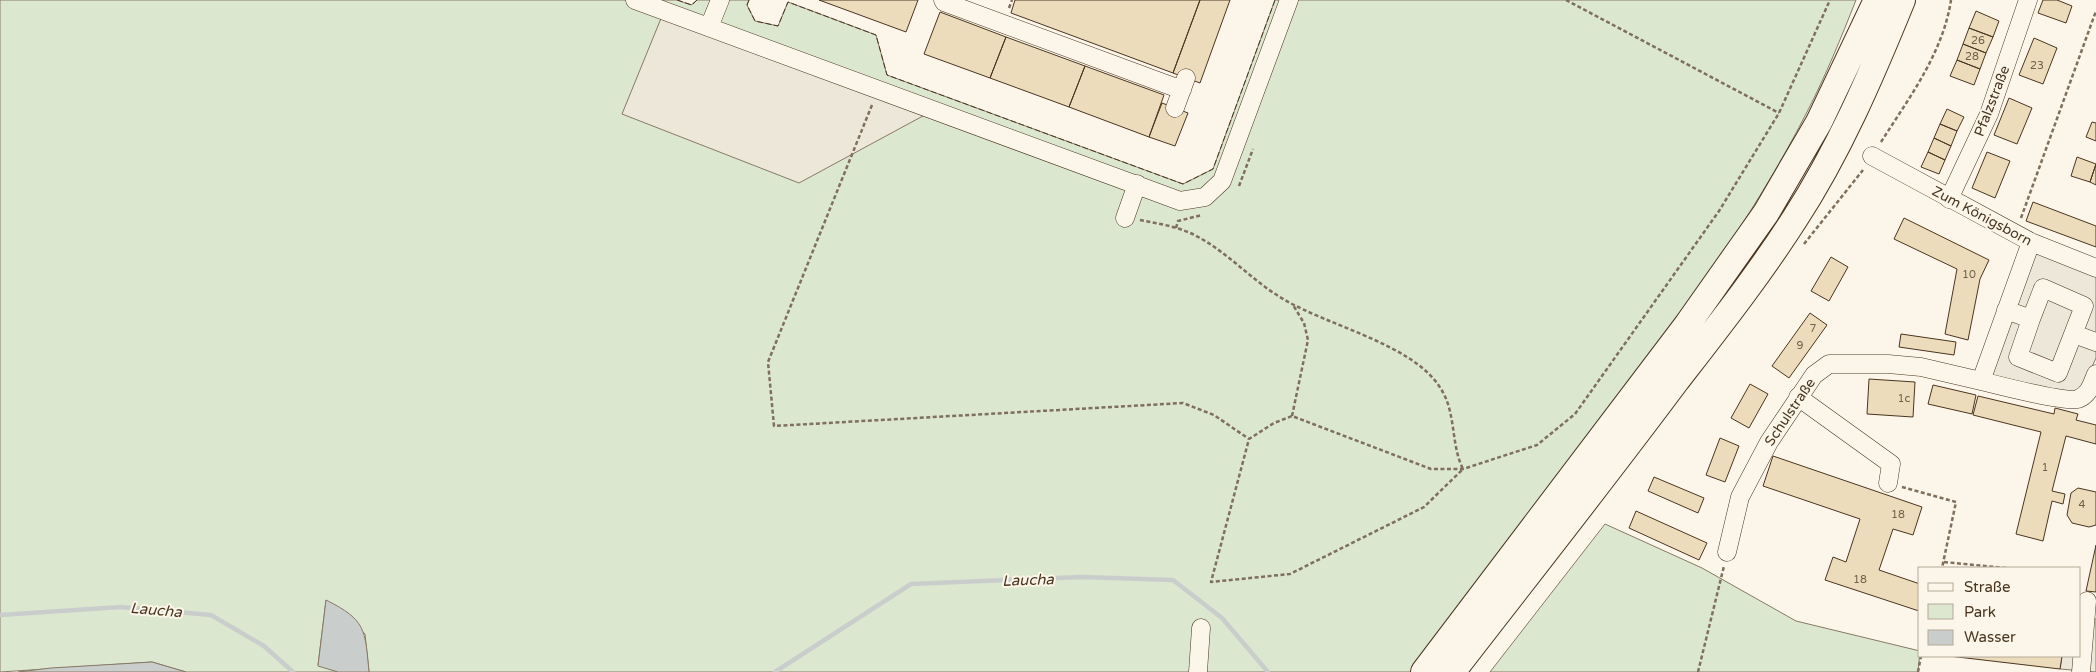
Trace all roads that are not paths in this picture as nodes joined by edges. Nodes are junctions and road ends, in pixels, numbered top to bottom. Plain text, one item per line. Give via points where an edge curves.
1 (720, 0) edge
2 (943, 0) edge
3 (1289, 0) edge
4 (1862, 0) edge
5 (1878, 0) edge
6 (1902, 0) edge
7 (2028, 0) edge
8 (640, 1) edge
9 (710, 27) junction
10 (1175, 108) dead end
11 (1819, 122) junction
12 (1872, 156) dead end
13 (1137, 184) junction
14 (1949, 199) junction
15 (1125, 217) road end
16 (2023, 238) junction
17 (2096, 268) edge
18 (2006, 310) junction
19 (2031, 319) junction
20 (2074, 334) junction
21 (2096, 342) edge
22 (2096, 374) edge
23 (1981, 381) junction
24 (1798, 397) junction
25 (1888, 483) road end
26 (1727, 552) road end
27 (2087, 601) dead end
28 (1201, 628) dead end
29 (1198, 672) edge
30 (1424, 672) edge
31 (1452, 672) edge
32 (2081, 672) edge

1 - 9 street
2 - 10 street via 996,27 1028,26 1115,65 1184,84
3 - 13 street via 1222,181 1204,198 1180,201
4 - 11 highway
5 - 11 highway
6 - 31 highway via 1868,84 1795,218 1633,439
7 - 14 street, Pfalzstraße via 1989,114
8 - 9 street
9 - 13 street
11 - 30 highway via 1766,213 1693,317
12 - 14 street, Zum Königsborn
13 - 15 street
14 - 16 street, Zum Königsborn
16 - 17 street, Zum Königsborn
16 - 18 street
18 - 19 street
18 - 23 street
19 - 20 street via 2043,288 2084,306
19 - 20 street via 2018,357 2058,373
20 - 21 street
22 - 23 street, Schulstraße via 2085,395 2077,400
23 - 24 street, Schulstraße via 1921,367 1829,364 1814,375
24 - 25 street via 1891,464
24 - 26 street, Schulstraße via 1743,490
27 - 32 street
28 - 29 street

